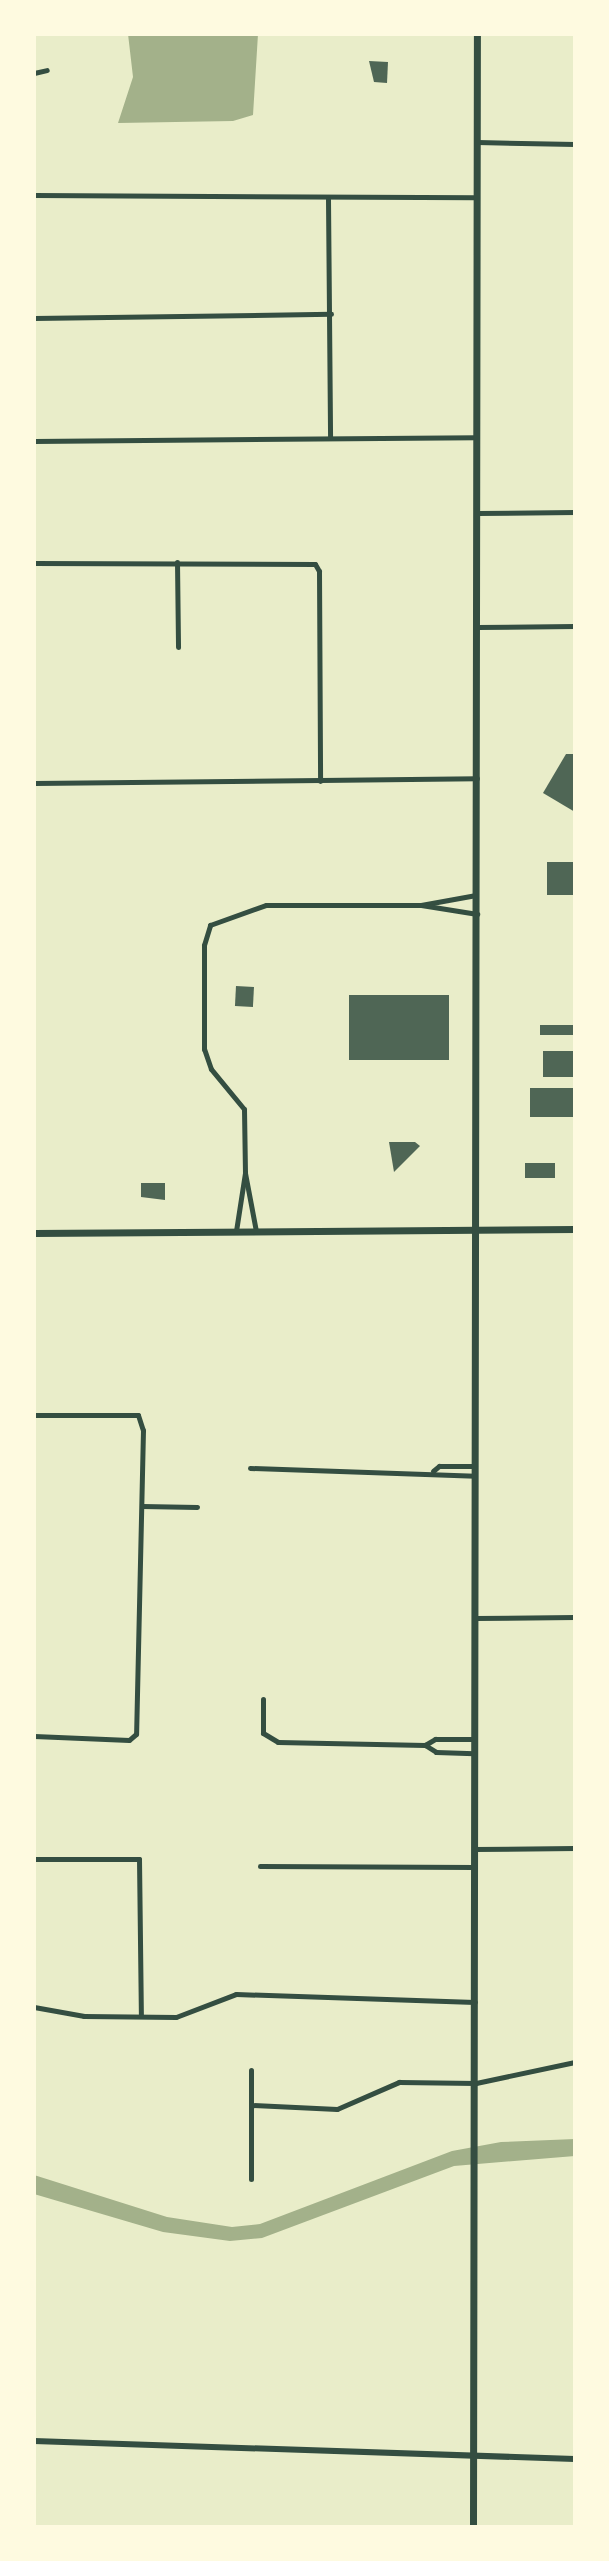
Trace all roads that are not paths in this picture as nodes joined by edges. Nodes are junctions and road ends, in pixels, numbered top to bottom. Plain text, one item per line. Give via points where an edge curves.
1 (477, 34) edge
2 (47, 70) dead end
3 (34, 73) edge
4 (477, 142) junction
5 (575, 144) edge
6 (34, 195) edge
7 (477, 197) junction
8 (328, 198) junction
9 (331, 314) junction
10 (34, 318) edge
11 (330, 437) junction
12 (477, 437) junction
13 (34, 441) edge
14 (575, 512) edge
15 (477, 513) junction
16 (177, 562) junction
17 (34, 563) edge
18 (575, 626) edge
19 (477, 627) junction
20 (178, 647) dead end
21 (477, 778) junction
22 (320, 781) junction
23 (34, 783) edge
24 (477, 895) junction
25 (421, 905) junction
26 (477, 914) junction
27 (245, 1173) junction
28 (575, 1229) edge
29 (476, 1230) junction
30 (236, 1231) junction
31 (256, 1231) junction
32 (34, 1233) edge
33 (34, 1415) edge
34 (475, 1466) junction
35 (250, 1468) dead end
36 (433, 1471) junction
37 (475, 1476) junction
38 (142, 1506) junction
39 (197, 1507) dead end
40 (575, 1617) edge
41 (475, 1618) junction
42 (263, 1699) dead end
43 (34, 1736) edge
44 (476, 1739) junction
45 (425, 1745) junction
46 (476, 1753) junction
47 (575, 1848) edge
48 (474, 1849) junction
49 (34, 1859) edge
50 (260, 1866) dead end
51 (474, 1867) junction
52 (476, 2002) junction
53 (34, 2007) edge
54 (141, 2016) junction
55 (575, 2062) edge
56 (251, 2070) dead end
57 (476, 2083) junction
58 (251, 2105) junction
59 (251, 2179) dead end
60 (34, 2441) edge
61 (473, 2459) junction
62 (575, 2459) edge
63 (473, 2527) edge

1 - 4 main road
2 - 3 street
4 - 5 street
4 - 7 main road
6 - 8 street via 289,193
7 - 8 street
7 - 12 main road
8 - 9 street
9 - 10 street
9 - 11 street
11 - 12 street
11 - 13 street
12 - 15 main road
14 - 15 street
15 - 19 main road
16 - 17 street
16 - 20 street
16 - 22 street via 307,560 318,567
18 - 19 street
19 - 21 main road
21 - 22 street
21 - 24 main road
22 - 23 street
24 - 25 street
24 - 26 main road
25 - 26 street
25 - 27 street via 266,905 210,925 204,945 204,1049 211,1069 242,1103
26 - 29 main road
27 - 30 street
27 - 31 street
28 - 29 main road
29 - 31 main road
29 - 34 main road
30 - 31 main road
30 - 32 main road
33 - 38 street via 138,1415 143,1423
34 - 36 street via 439,1466
34 - 37 main road
35 - 36 street
36 - 37 street
37 - 41 main road
38 - 39 street
38 - 43 street via 133,1738
40 - 41 street
41 - 44 main road
42 - 45 street via 263,1733 278,1742
44 - 45 street via 435,1739
44 - 46 main road
45 - 46 street via 436,1752
46 - 48 main road
47 - 48 street
48 - 51 main road
49 - 54 street via 139,1859
50 - 51 street
51 - 52 main road
52 - 54 street via 236,1994 182,2017
52 - 57 main road
53 - 54 street via 84,2016
55 - 57 street
56 - 58 street
57 - 58 street via 399,2082 337,2109
57 - 61 main road
58 - 59 street
60 - 61 street
61 - 62 street
61 - 63 main road

